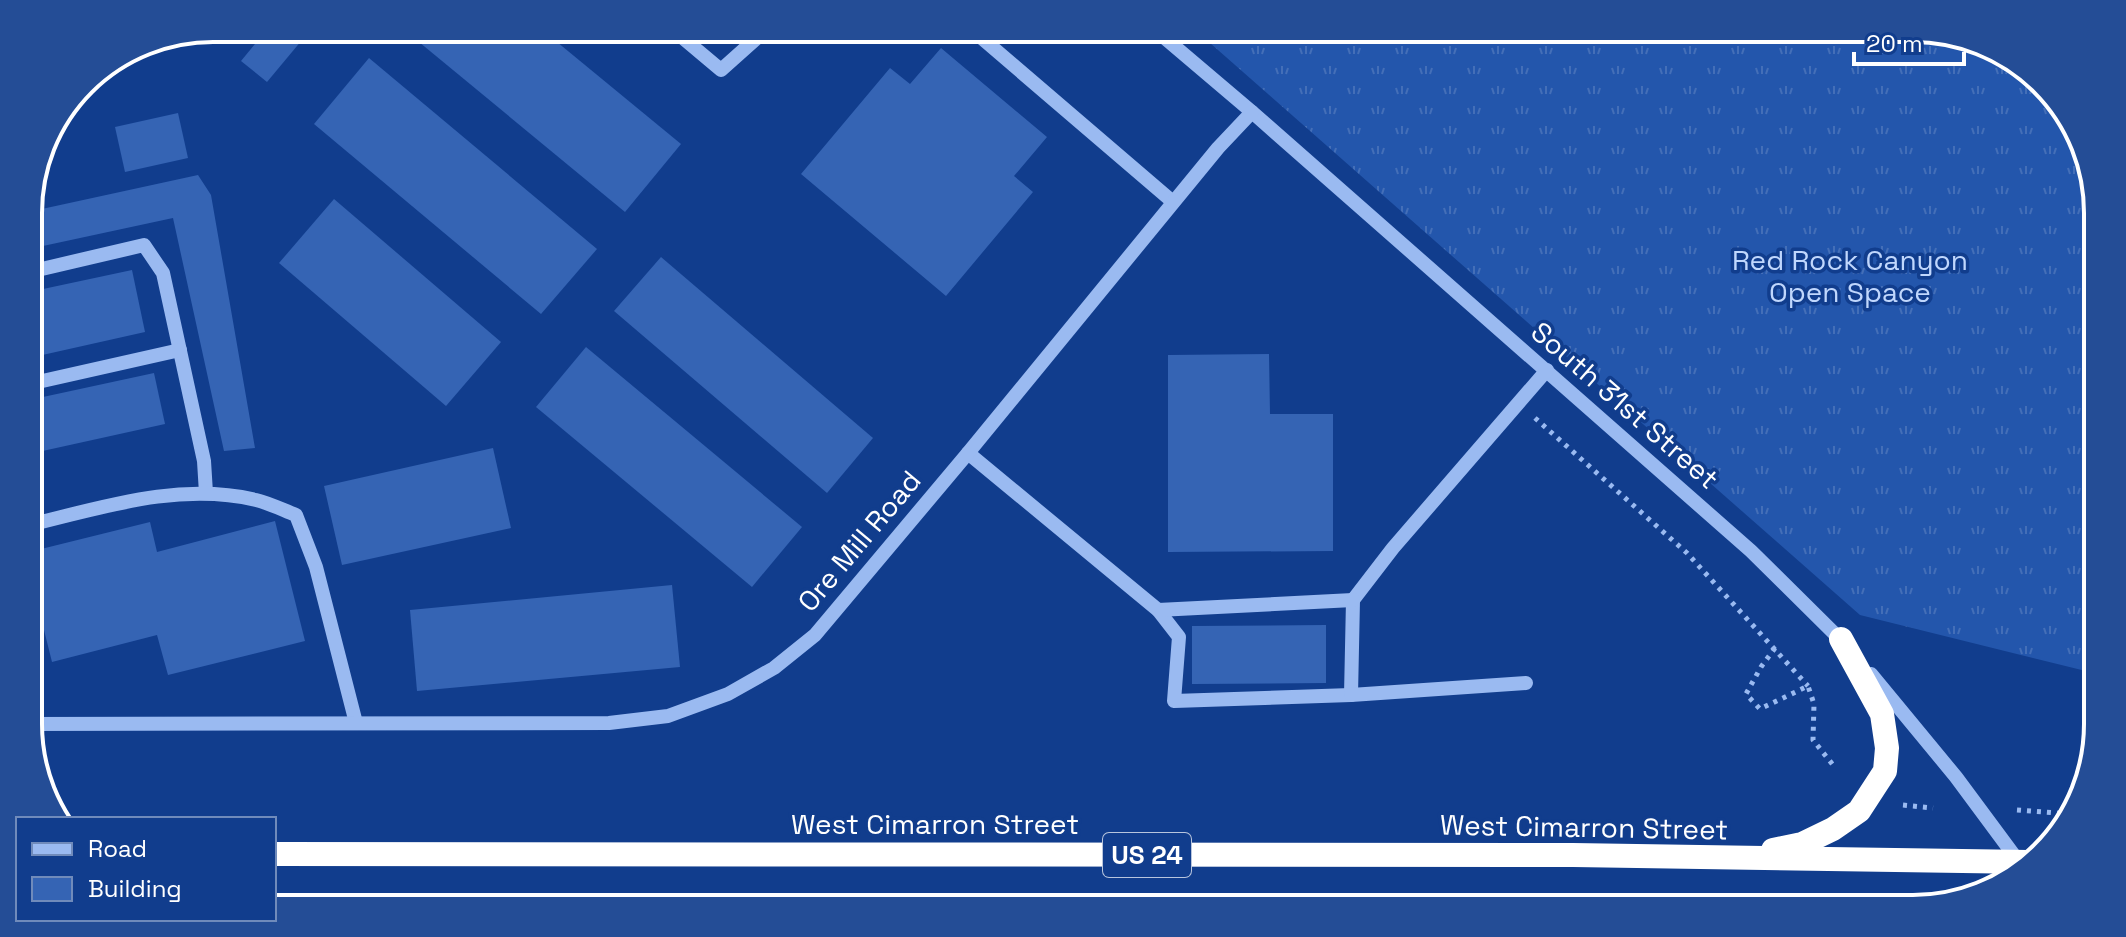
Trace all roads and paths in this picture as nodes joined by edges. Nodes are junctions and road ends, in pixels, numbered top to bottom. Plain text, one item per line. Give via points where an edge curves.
1 (688, 42) edge
2 (752, 42) edge
3 (986, 42) edge
4 (1170, 42) edge
5 (1252, 112) junction
6 (1173, 202) junction
7 (42, 269) edge
8 (180, 350) junction
9 (1547, 370) junction
10 (42, 381) edge
11 (1534, 417) dead end
12 (968, 453) junction
13 (206, 493) junction
14 (42, 522) edge
15 (1353, 600) junction
16 (1158, 610) junction
17 (1841, 639) junction
18 (1775, 648) junction
19 (1526, 683) dead end
20 (1808, 686) junction
21 (1351, 695) junction
22 (356, 723) junction
23 (42, 724) edge
24 (1833, 765) dead end
25 (1903, 805) dead end
26 (1933, 808) dead end
27 (2017, 810) dead end
28 (2059, 813) edge
29 (276, 854) edge
30 (2020, 857) edge
31 (1727, 859) junction
32 (2014, 862) edge

1 - 2 street via 721,70
3 - 6 street
4 - 5 street, South 31st Street
5 - 6 street, Ore Mill Road
5 - 9 street, South 31st Street
6 - 12 street, Ore Mill Road
7 - 8 street via 144,245 163,273
8 - 10 street
8 - 13 street
9 - 15 street
9 - 17 street, South 31st Street via 1751,551
11 - 18 path via 1687,553
12 - 16 street
12 - 22 street, Ore Mill Road via 815,635 774,668 728,694 668,716 609,723
13 - 14 street via 147,496
13 - 22 street via 257,500 296,515 316,567
15 - 16 street
15 - 21 street
16 - 21 street via 1179,637 1174,701
17 - 30 street, South 31st Street
17 - 31 highway via 1882,714 1885,771 1859,811 1833,829 1802,844
18 - 20 path
18 - 20 path via 1746,694 1760,709
19 - 21 street
20 - 24 path via 1814,704 1813,740
22 - 23 street, Ore Mill Road
25 - 26 path
27 - 28 path
29 - 31 highway, West Cimarron Street / US 24
31 - 32 highway, West Cimarron Street / US 24

